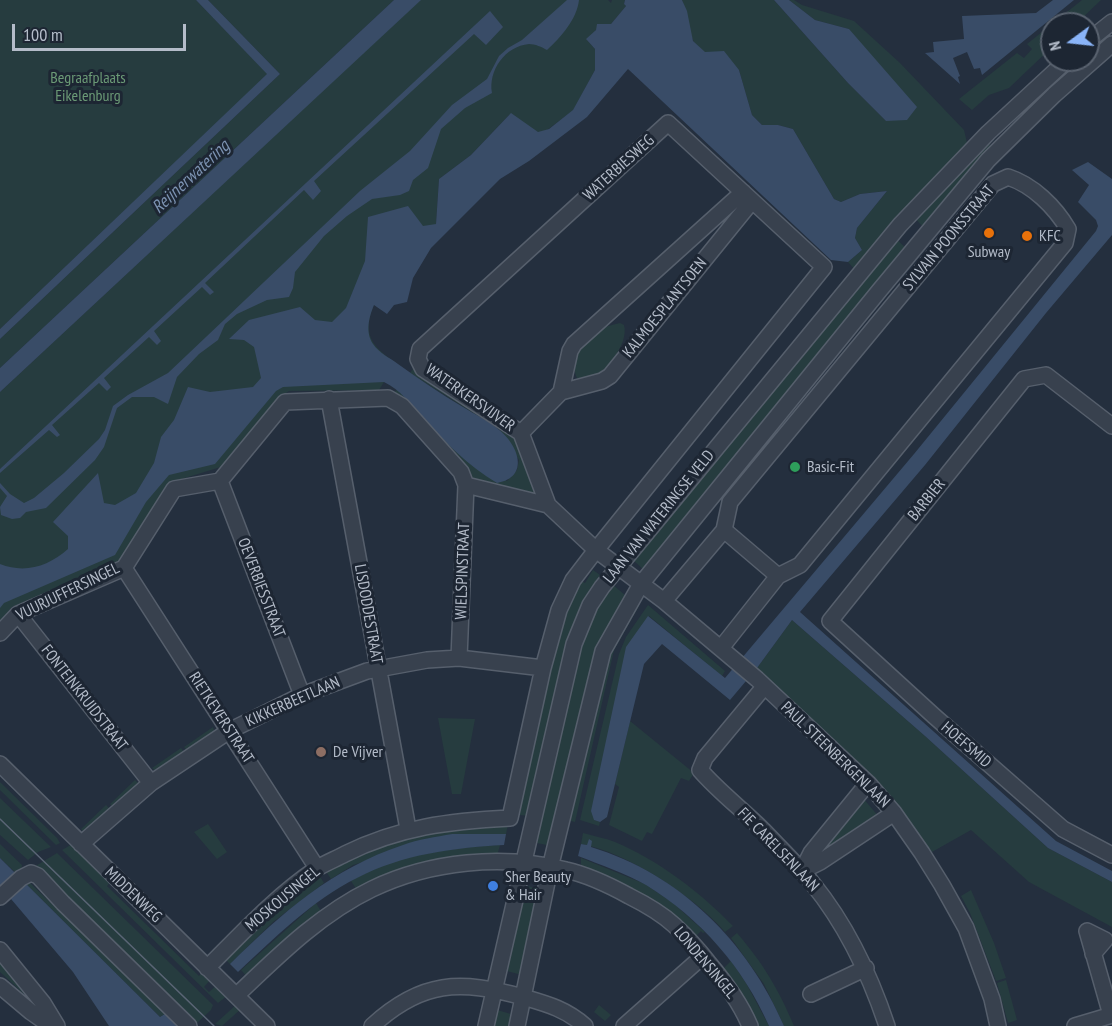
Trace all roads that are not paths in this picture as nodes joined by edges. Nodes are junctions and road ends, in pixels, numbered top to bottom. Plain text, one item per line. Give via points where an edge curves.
1 (1112, 22) edge
2 (1100, 32) edge
3 (1112, 44) edge
4 (1054, 72) edge
5 (747, 196) junction
6 (900, 225) junction
7 (919, 242) junction
8 (825, 267) joint
9 (418, 359) joint
10 (561, 392) junction
11 (329, 399) junction
12 (1112, 426) edge
13 (521, 433) junction
14 (220, 481) junction
15 (466, 485) junction
16 (548, 505) junction
17 (724, 530) junction
18 (596, 550) junction
19 (618, 567) junction
20 (124, 568) junction
21 (778, 576) junction
22 (641, 584) junction
23 (664, 601) junction
24 (18, 614) junction
25 (830, 621) joint
26 (0, 633) edge
27 (721, 648) junction
28 (459, 658) junction
29 (378, 668) junction
30 (543, 668) junction
31 (760, 683) junction
32 (302, 695) junction
33 (229, 731) junction
34 (0, 764) edge
35 (151, 783) junction
36 (868, 783) junction
37 (894, 813) junction
38 (510, 818) joint
39 (408, 829) junction
40 (81, 844) junction
41 (1112, 855) edge
42 (525, 863) junction
43 (317, 868) junction
44 (550, 868) junction
45 (802, 871) junction
46 (0, 897) edge
47 (0, 950) edge
48 (1093, 954) dead end
49 (703, 956) junction
50 (207, 968) junction
51 (866, 968) junction
52 (0, 986) edge
53 (495, 989) junction
54 (811, 994) dead end
55 (237, 995) junction
56 (523, 998) junction
57 (1111, 1015) edge
58 (51, 1026) edge
59 (57, 1026) edge
60 (189, 1026) edge
61 (267, 1026) edge
62 (372, 1026) edge
63 (486, 1026) edge
64 (517, 1026) edge
65 (585, 1026) edge
66 (624, 1026) edge
67 (750, 1026) edge
68 (888, 1026) edge
69 (998, 1026) edge
70 (1075, 1026) edge

1 - 2 street
3 - 7 street, LAAN VAN WATERINGSE VELD via 988,160
4 - 6 street, LAAN VAN WATERINGSE VELD via 988,133
5 - 8 street, WATERBIESWEG
5 - 9 street, WATERBIESWEG via 668,123 420,349
5 - 10 street, KALMOESPLANTSOEN via 574,344
5 - 10 street, KALMOESPLANTSOEN via 610,376
6 - 7 street
6 - 19 street, LAAN VAN WATERINGSE VELD
7 - 22 street, LAAN VAN WATERINGSE VELD
8 - 18 street, LAAN VAN WATERINGSE VELD
9 - 13 street, WATERKERSVIJVER via 423,369
10 - 13 street
11 - 14 street via 285,402
11 - 15 street via 388,398 402,406 461,472
11 - 29 street, LISDODDESTRAAT
12 - 25 street, BARBIER via 1046,375 1024,380
13 - 16 street, WATERKERSVIJVER
14 - 20 street, VUURJUFFERSINGEL via 174,489
14 - 32 street, OEVERBIESSTRAAT
15 - 16 street, WATERKERSVIJVER
15 - 28 street, WIELSPINSTRAAT
16 - 18 street, WATERKERSVIJVER
17 - 21 street
17 - 21 street, SYLVAIN POONSSTRAAT via 730,502 993,183 1008,177 1023,182 1059,213 1068,229 1065,243 800,565
17 - 23 street, SYLVAIN POONSSTRAAT
18 - 19 street, WATERKERSVIJVER
18 - 30 street, LAAN VAN WATERINGSE VELD via 573,580 559,610
19 - 22 street, PAUL STEENBERGENLAAN
19 - 42 street, LAAN VAN WATERINGSE VELD via 590,605 574,644
20 - 24 street, VUURJUFFERSINGEL
20 - 33 street, RIETKEVERSTRAAT
21 - 27 street, SYLVAIN POONSSTRAAT
22 - 23 street, PAUL STEENBERGENLAAN
22 - 44 street, LAAN VAN WATERINGSE VELD via 603,651
23 - 27 street, PAUL STEENBERGENLAAN
24 - 26 street, VUURJUFFERSINGEL
24 - 35 street, FONTEINKRUIDSTRAAT
25 - 41 street, HOEFSMID via 1063,829
27 - 31 street, PAUL STEENBERGENLAAN
28 - 29 street, KIKKERBEETLAAN
28 - 30 street, KIKKERBEETLAAN
29 - 32 street, KIKKERBEETLAAN
29 - 39 street, LISDODDESTRAAT
30 - 38 street, LAAN VAN WATERINGSE VELD
31 - 36 street, PAUL STEENBERGENLAAN
31 - 45 street, FIE CARELSENLAAN via 700,770
32 - 33 street, KIKKERBEETLAAN
33 - 35 street, KIKKERBEETLAAN
33 - 43 street, RIETKEVERSTRAAT
34 - 40 street, MIDDENWEG
35 - 40 street, KIKKERBEETLAAN
36 - 37 street, PAUL STEENBERGENLAAN
36 - 45 street via 811,853
37 - 45 street
37 - 69 street, PAUL STEENBERGENLAAN via 966,928
38 - 39 street, MOSKOUSINGEL
39 - 43 street, MOSKOUSINGEL via 365,844
40 - 50 street, MIDDENWEG
42 - 44 street
42 - 53 street, LAAN VAN WATERINGSE VELD
42 - 55 street via 471,862 441,867 407,874 372,889 300,936
43 - 50 street, MOSKOUSINGEL via 268,907
44 - 49 street, LONDENSINGEL via 566,869 643,903 674,925
44 - 56 street, LAAN VAN WATERINGSE VELD
45 - 51 street, FIE CARELSENLAAN via 840,921
46 - 60 street via 26,875 38,876
47 - 59 street
48 - 57 street
49 - 66 street
49 - 67 street, LONDENSINGEL via 729,987
50 - 55 street, MIDDENWEG
51 - 54 street
51 - 68 street, FIE CARELSENLAAN
52 - 58 street
53 - 56 street
53 - 62 street via 442,987 425,991 405,1000
53 - 63 street, LAAN VAN WATERINGSE VELD
55 - 61 street, MIDDENWEG
56 - 64 street, LAAN VAN WATERINGSE VELD
56 - 65 street via 566,1011
57 - 70 street

